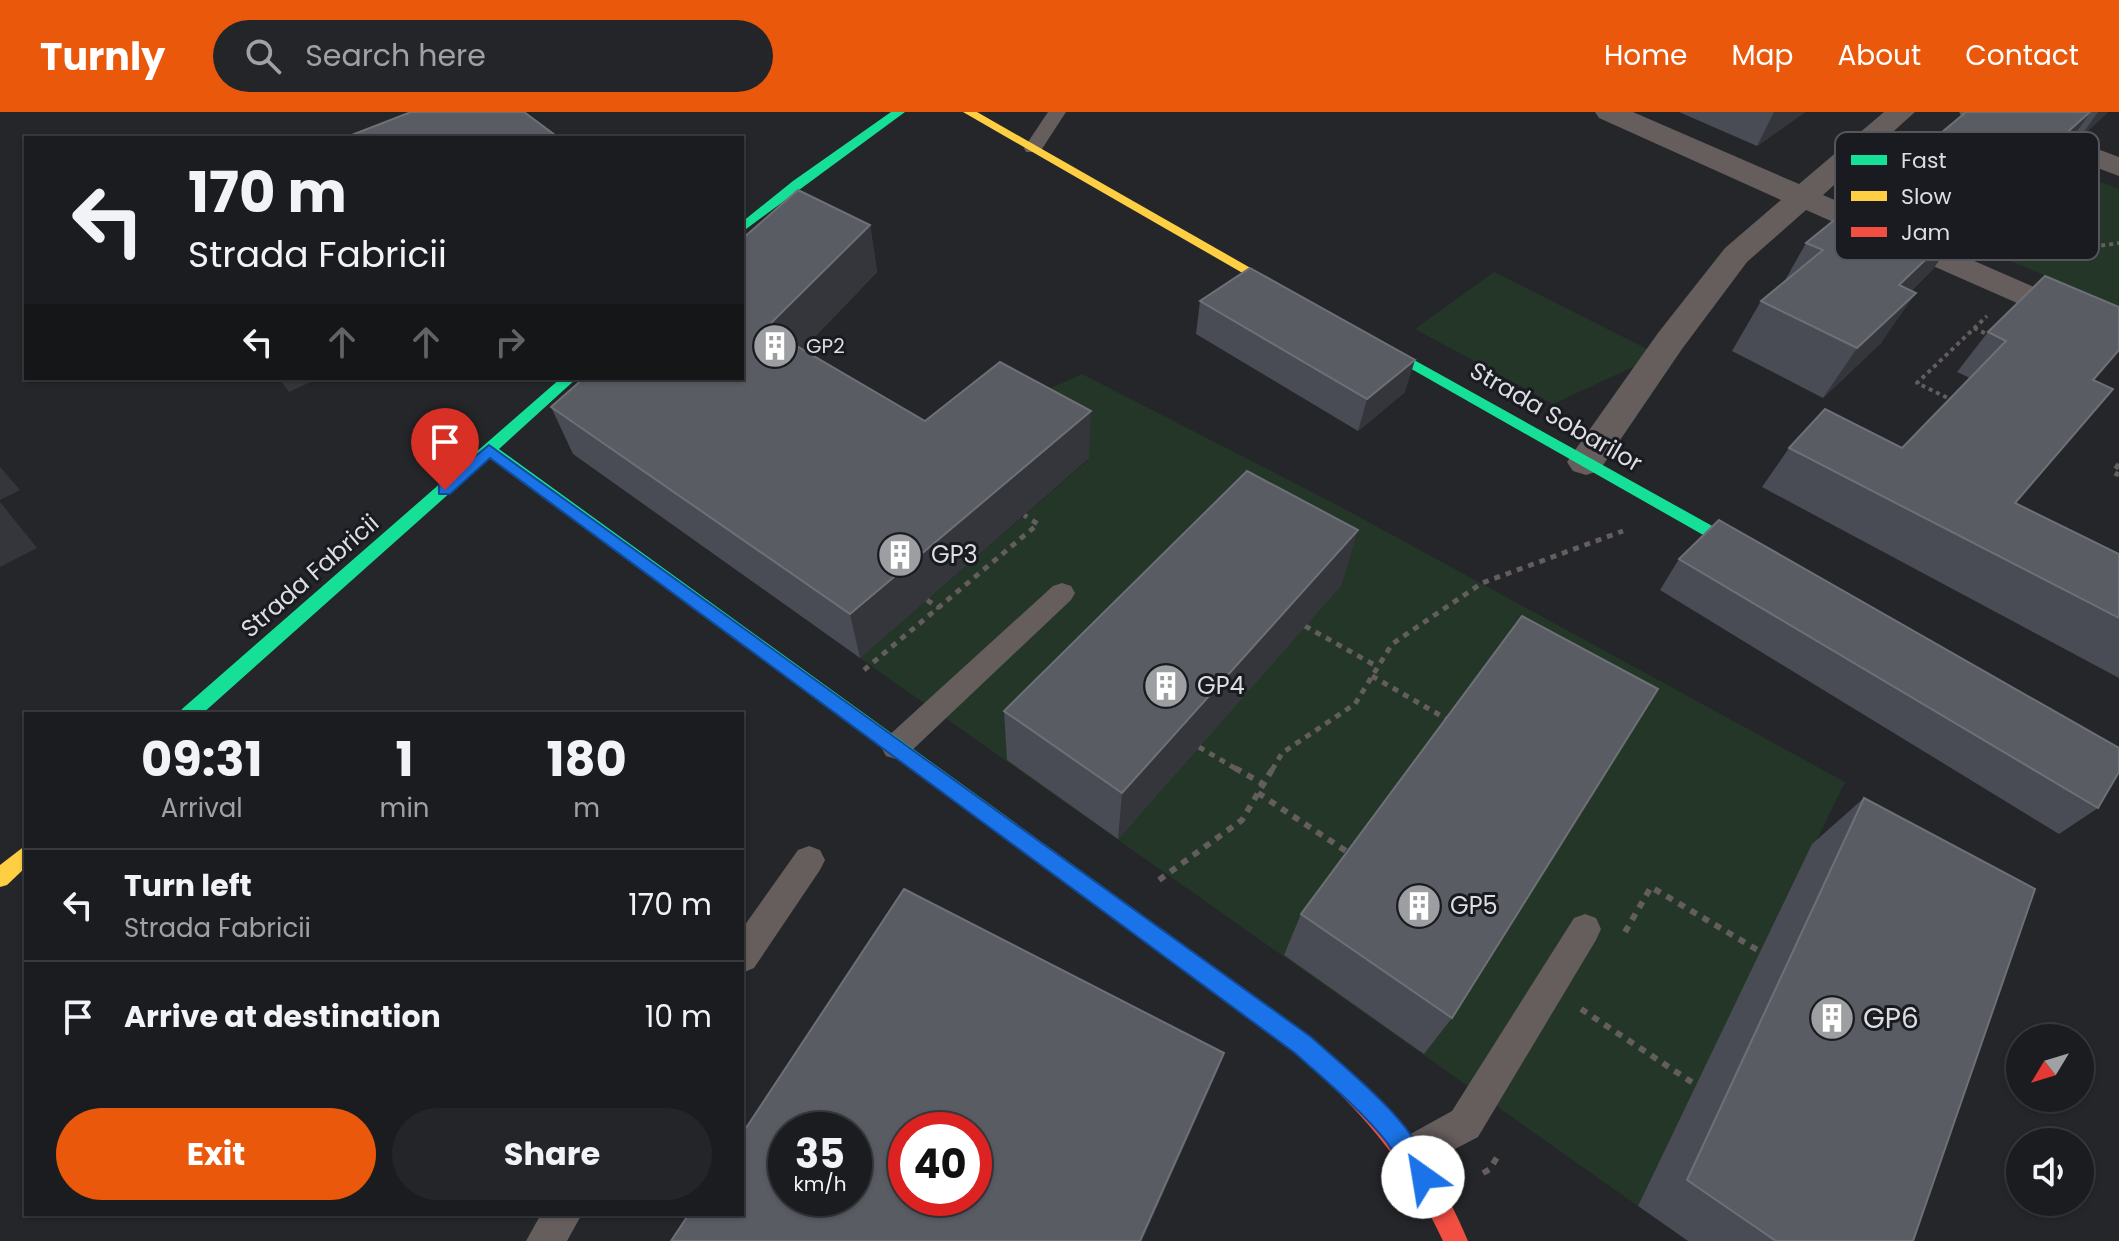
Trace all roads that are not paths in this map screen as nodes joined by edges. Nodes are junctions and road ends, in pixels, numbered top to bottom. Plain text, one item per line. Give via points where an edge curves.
1 (899, 112) edge
2 (969, 112) edge
3 (1057, 112) edge
4 (1609, 112) edge
5 (1901, 112) edge
6 (1973, 112) edge
7 (1877, 132) edge
8 (2026, 132) edge
9 (835, 136) dead end
10 (1033, 148) junction
11 (2099, 160) edge
12 (2119, 167) edge
13 (1835, 168) edge
14 (797, 184) junction
15 (1800, 197) junction
16 (1835, 212) edge
17 (744, 226) edge
18 (1943, 260) edge
19 (1309, 305) edge
20 (1350, 328) edge
21 (2119, 337) edge
22 (568, 380) edge
23 (489, 450) junction
24 (1586, 462) junction
25 (1773, 567) edge
26 (1062, 593) dead end
27 (191, 712) edge
28 (896, 747) junction
29 (24, 856) edge
30 (809, 860) dead end
31 (0, 878) edge
32 (1585, 929) dead end
33 (744, 954) edge
34 (1409, 1155) junction
35 (562, 1216) edge
36 (545, 1241) edge
37 (1456, 1241) edge

1 - 14 street
2 - 10 street
3 - 10 lane
4 - 15 street
5 - 7 street
6 - 8 street
9 - 14 street
10 - 19 street
11 - 12 street
13 - 15 street
14 - 17 street
15 - 16 street
15 - 24 street via 1736,255
18 - 21 street
20 - 24 street, Strada Sobarilor
22 - 23 street, Strada Fabricii
23 - 27 street, Strada Fabricii
23 - 28 street
24 - 25 street, Strada Sobarilor
26 - 28 lane
28 - 34 street via 1303,1045 1363,1099
29 - 31 street
30 - 33 lane
32 - 34 lane via 1465,1124
34 - 37 street
35 - 36 lane

